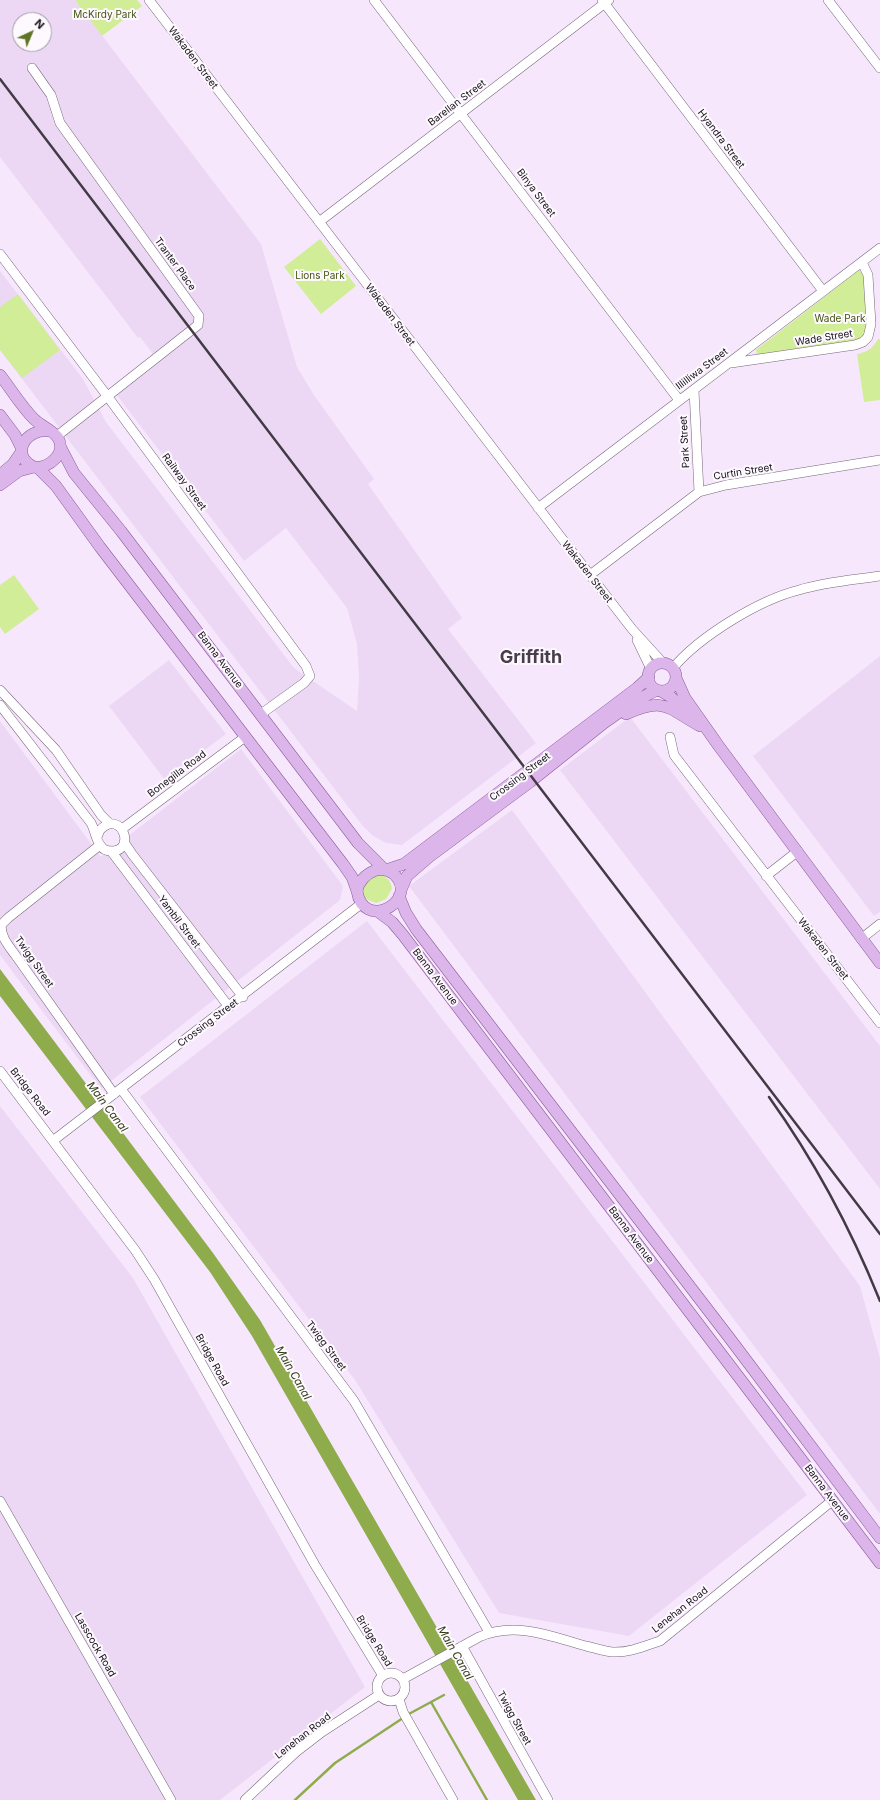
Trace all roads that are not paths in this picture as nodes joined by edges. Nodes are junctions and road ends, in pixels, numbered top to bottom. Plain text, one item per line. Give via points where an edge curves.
1 (149, 0) edge
2 (374, 0) edge
3 (828, 0) edge
4 (605, 1) edge
5 (32, 68) dead end
6 (880, 68) edge
7 (461, 113) junction
8 (319, 222) junction
9 (880, 248) edge
10 (0, 254) edge
11 (862, 262) junction
12 (823, 291) junction
13 (729, 364) junction
14 (0, 375) edge
15 (694, 390) junction
16 (108, 397) junction
17 (679, 400) junction
18 (0, 415) edge
19 (53, 433) junction
20 (61, 448) junction
21 (22, 450) junction
22 (880, 460) edge
23 (36, 467) junction
24 (0, 475) edge
25 (0, 485) edge
26 (699, 492) junction
27 (538, 508) junction
28 (590, 575) junction
29 (880, 576) edge
30 (632, 629) junction
31 (671, 670) junction
32 (650, 673) junction
33 (0, 690) edge
34 (659, 690) junction
35 (0, 705) edge
36 (261, 714) junction
37 (604, 723) junction
38 (700, 726) junction
39 (20, 731) junction
40 (246, 737) junction
41 (670, 737) dead end
42 (718, 744) junction
43 (110, 824) junction
44 (122, 829) junction
45 (98, 841) junction
46 (124, 842) junction
47 (111, 851) junction
48 (798, 851) junction
49 (385, 870) junction
50 (766, 876) junction
51 (357, 891) junction
52 (400, 893) junction
53 (361, 904) junction
54 (377, 911) junction
55 (880, 924) edge
56 (861, 939) junction
57 (880, 963) edge
58 (243, 997) junction
59 (229, 1007) junction
60 (880, 1023) edge
61 (0, 1071) edge
62 (117, 1091) junction
63 (54, 1140) junction
64 (845, 1490) junction
65 (833, 1500) junction
66 (0, 1501) edge
67 (880, 1538) edge
68 (880, 1563) edge
69 (489, 1632) junction
70 (462, 1646) junction
71 (383, 1676) junction
72 (402, 1679) junction
73 (379, 1695) junction
74 (399, 1699) junction
75 (171, 1800) edge
76 (245, 1800) edge
77 (453, 1800) edge
78 (548, 1800) edge

1 - 8 street, Wakaden Street
2 - 7 street, Binya Street
3 - 6 street
4 - 7 street, Barellan Street
4 - 12 street, Hyandra Street
5 - 16 street, Tranter Place via 51,95 60,123 199,316 198,325
7 - 8 street, Barellan Street
7 - 17 street, Binya Street
8 - 27 street, Wakaden Street
9 - 11 street, Illilliwa Street
10 - 16 street, Railway Street
11 - 12 street, Illilliwa Street
11 - 13 street, Wade Street via 868,275 871,324 868,337 863,342
12 - 13 street, Illilliwa Street
13 - 15 street, Illilliwa Street
14 - 19 main road via 30,414
15 - 17 street, Illilliwa Street
15 - 26 street, Park Street
16 - 19 street, Tranter Place
16 - 36 street, Railway Street via 306,666 310,676 304,683
17 - 27 street, Illilliwa Street
18 - 21 main road via 15,435
19 - 20 main road
19 - 21 main road via 34,432 26,440
20 - 23 main road via 52,462
20 - 36 main road, Banna Avenue via 74,473
21 - 23 main road via 24,459
21 - 24 main road via 13,464
22 - 26 street, Curtin Street via 726,485
23 - 25 main road via 19,472
23 - 40 main road via 56,486
26 - 28 street, Curtin Street
27 - 28 street, Wakaden Street
28 - 30 street, Wakaden Street
29 - 31 street via 799,590 772,600 714,633 692,649
30 - 31 street, Wakaden Street
30 - 32 street, Wakaden Street
31 - 32 main road via 655,665
31 - 34 main road via 670,689
31 - 42 main road, Wakaden Street via 685,698
32 - 34 main road via 651,685
32 - 49 main road, Crossing Street via 637,688 404,864
33 - 39 street via 24,722
33 - 43 street via 56,750
34 - 37 main road, Crossing Street via 635,701
34 - 38 main road, Wakaden Street via 681,706
35 - 39 street
36 - 49 main road, Banna Avenue via 358,843
37 - 38 main road, Crossing Street via 647,705 659,705 677,711
37 - 52 main road, Crossing Street via 416,867 407,876
38 - 42 main road, Wakaden Street
39 - 45 street via 91,824
40 - 44 street, Bonegilla Road
40 - 51 main road via 343,864 352,877
41 - 50 street, Wakaden Street via 674,756
42 - 48 main road, Wakaden Street
43 - 44 street
43 - 45 street via 100,830
44 - 46 street
45 - 47 street
45 - 62 street, Twigg Street via 8,918 1,925 1,931 16,956
46 - 47 street via 119,849
46 - 58 street, Yambil Street
47 - 59 street, Yambil Street
48 - 50 street
48 - 56 main road, Wakaden Street
49 - 51 main road via 376,870 365,876
49 - 52 main road via 397,878
50 - 60 street, Wakaden Street
51 - 53 main road
52 - 54 main road via 390,906
52 - 64 main road, Banna Avenue via 406,913 416,929
53 - 54 main road
53 - 58 street, Crossing Street
54 - 65 main road, Banna Avenue via 392,922 403,935
55 - 56 street
56 - 57 main road, Wakaden Street
58 - 59 street, Crossing Street
59 - 62 street, Crossing Street
61 - 63 street, Bridge Road
62 - 63 street, Crossing Street
62 - 69 street, Twigg Street via 354,1401
63 - 71 street, Bridge Road via 118,1224 154,1279 315,1565
64 - 65 main road
64 - 67 main road, Banna Avenue
65 - 68 main road, Banna Avenue
65 - 69 street, Lenehan Road via 666,1637 652,1644 613,1652 541,1632
66 - 75 street, Lasscock Road
69 - 70 street, Lenehan Road
70 - 72 street, Lenehan Road
70 - 78 street, Twigg Street
71 - 72 street via 392,1673
71 - 73 street via 377,1685
72 - 74 street via 404,1692
73 - 74 street via 388,1701
73 - 76 street, Lenehan Road via 296,1752
74 - 77 street via 403,1712

